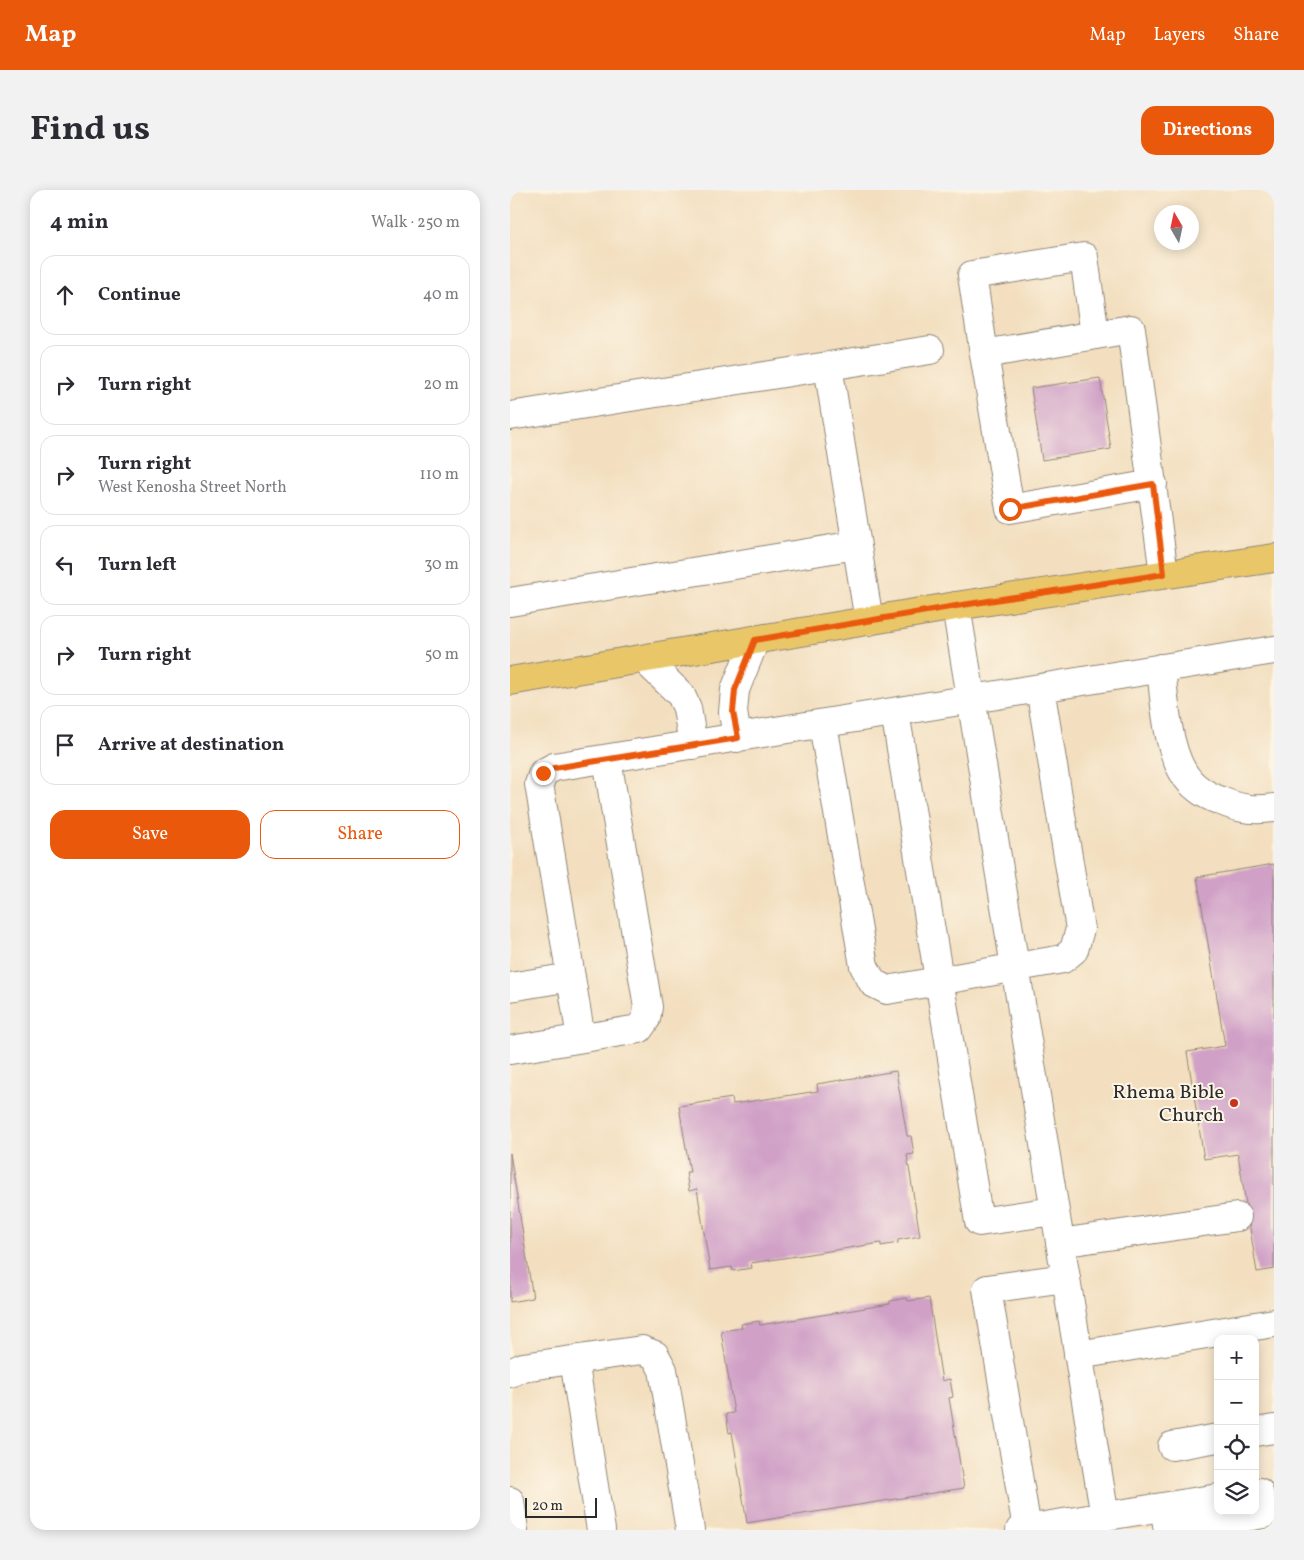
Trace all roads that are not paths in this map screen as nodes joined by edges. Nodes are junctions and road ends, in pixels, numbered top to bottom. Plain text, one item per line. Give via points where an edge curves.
1 (1095, 335) junction
2 (930, 350) dead end
3 (984, 354) junction
4 (828, 366) junction
5 (510, 416) edge
6 (1153, 484) junction
7 (856, 545) junction
8 (1274, 558) edge
9 (1164, 574) junction
10 (510, 602) edge
11 (956, 606) junction
12 (869, 621) junction
13 (755, 640) junction
14 (1274, 650) edge
15 (644, 659) junction
16 (1161, 668) junction
17 (510, 681) edge
18 (1040, 688) junction
19 (971, 699) junction
20 (895, 712) junction
21 (823, 724) junction
22 (738, 738) junction
23 (693, 744) junction
24 (607, 759) junction
25 (1274, 808) edge
26 (1015, 968) junction
27 (571, 977) junction
28 (939, 981) junction
29 (510, 987) edge
30 (581, 1038) junction
31 (510, 1050) edge
32 (1054, 1211) junction
33 (1237, 1217) dead end
34 (1060, 1243) junction
35 (1065, 1278) junction
36 (1274, 1323) edge
37 (1078, 1355) junction
38 (574, 1360) junction
39 (510, 1373) edge
40 (1274, 1429) edge
41 (1259, 1431) edge
42 (1214, 1439) edge
43 (1172, 1446) dead end
44 (1263, 1491) edge
45 (1214, 1499) edge
46 (510, 1501) edge
47 (1164, 1507) junction
48 (1104, 1517) junction
49 (1024, 1529) edge
50 (514, 1530) edge
51 (602, 1530) edge
52 (690, 1530) edge

1 - 3 street
1 - 3 street via 1084,257 972,275
1 - 6 street via 1131,329
2 - 4 street
3 - 6 street via 1010,509
4 - 5 street
4 - 7 street
6 - 9 street
7 - 10 street
7 - 12 street
8 - 9 main road
9 - 11 main road
11 - 12 main road
11 - 19 street
12 - 13 main road
13 - 15 main road
13 - 22 street via 735,690 733,712
14 - 16 street
15 - 17 main road
15 - 23 street via 681,695
16 - 18 street
16 - 25 street via 1175,754 1196,787 1233,806 1257,810
18 - 19 street
18 - 26 street via 1080,929 1074,950 1063,960
19 - 20 street
19 - 26 street
20 - 21 street
20 - 28 street
21 - 22 street
21 - 28 street via 864,966 873,983 887,990
22 - 23 street
23 - 24 street
24 - 27 street via 554,768 543,773 539,784
24 - 30 street via 648,1007 646,1019 639,1029
26 - 28 street
26 - 32 street
27 - 29 street
27 - 30 street
28 - 32 street via 979,1222
30 - 31 street
32 - 34 street
33 - 34 street
34 - 35 street
35 - 37 street
35 - 49 street via 987,1289
36 - 37 street
37 - 48 street
38 - 39 street via 523,1367
38 - 51 street
38 - 52 street via 642,1350 655,1355 663,1370
40 - 41 street
42 - 43 street
44 - 47 street via 1264,1514 1168,1530
45 - 47 street
46 - 50 street
47 - 48 street
48 - 49 street

